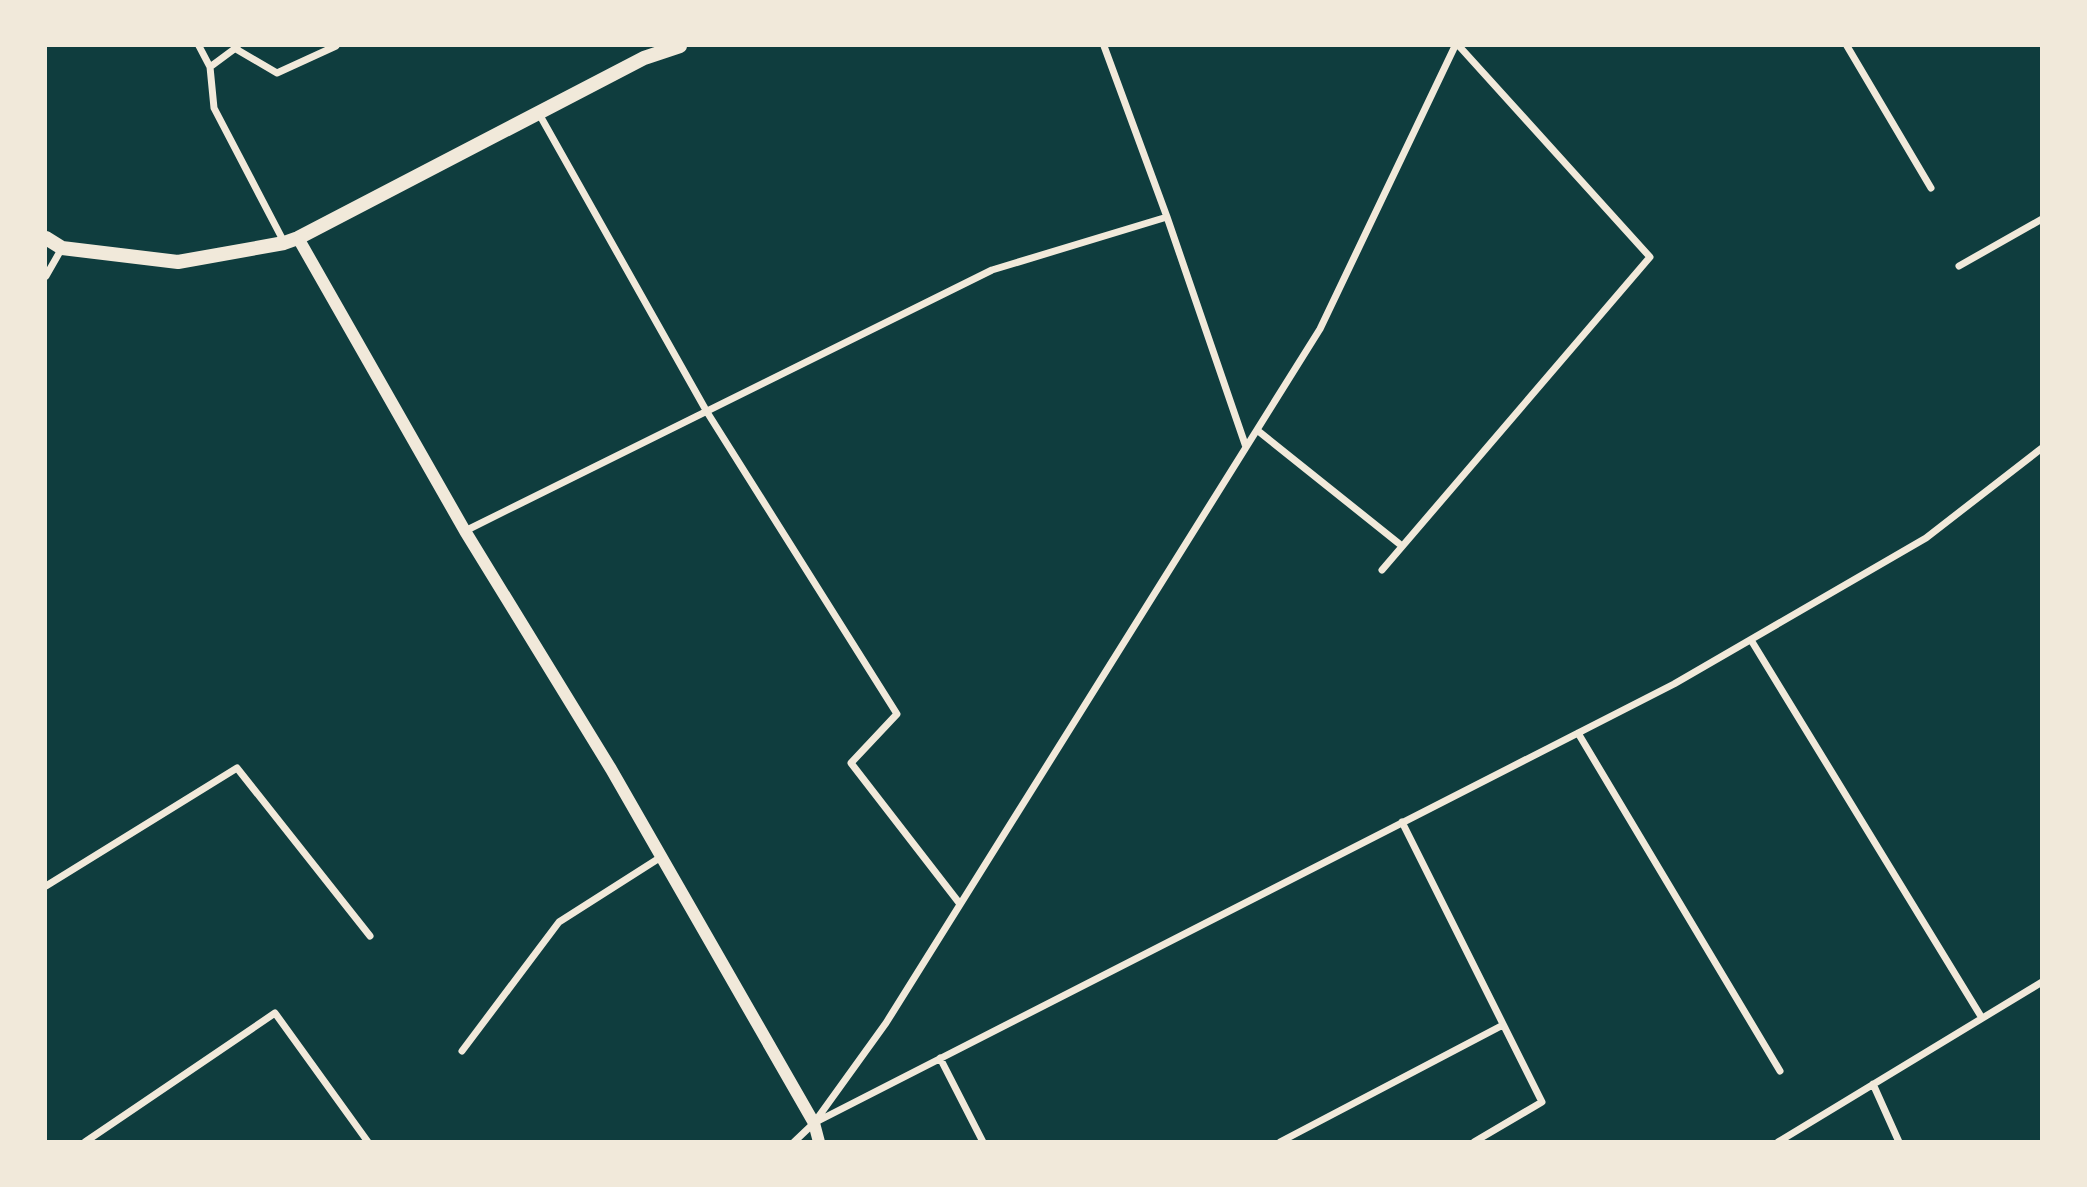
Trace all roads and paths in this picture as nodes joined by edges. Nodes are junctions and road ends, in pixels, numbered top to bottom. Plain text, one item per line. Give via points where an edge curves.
1 (199, 46) edge
2 (336, 46) edge
3 (679, 46) edge
4 (1104, 46) edge
5 (1457, 46) edge
6 (1847, 46) edge
7 (237, 48) edge
8 (210, 67) junction
9 (538, 112) junction
10 (1931, 188) dead end
11 (1167, 217) junction
12 (2042, 219) edge
13 (299, 237) junction
14 (46, 238) edge
15 (284, 243) junction
16 (62, 248) junction
17 (1959, 266) dead end
18 (46, 276) edge
19 (707, 412) junction
20 (1257, 430) junction
21 (1246, 447) junction
22 (2042, 448) edge
23 (465, 531) junction
24 (1402, 546) junction
25 (1382, 570) dead end
26 (1751, 640) junction
27 (1578, 733) junction
28 (1402, 822) junction
29 (661, 857) junction
30 (46, 886) edge
31 (960, 904) junction
32 (370, 936) dead end
33 (2042, 982) edge
34 (1982, 1018) junction
35 (1503, 1025) junction
36 (462, 1051) dead end
37 (940, 1058) junction
38 (1780, 1071) dead end
39 (1872, 1084) junction
40 (814, 1123) junction
41 (85, 1142) edge
42 (368, 1142) edge
43 (794, 1142) edge
44 (820, 1142) edge
45 (983, 1142) edge
46 (1280, 1142) edge
47 (1474, 1142) edge
48 (1778, 1142) edge
49 (1899, 1142) edge

1 - 8 street
2 - 7 street via 277,73
3 - 9 main road via 644,58
4 - 11 street
5 - 20 street via 1320,328
5 - 24 street via 1650,257
6 - 10 street
7 - 8 street
8 - 15 street via 214,108
9 - 13 main road
9 - 19 street
11 - 19 street via 992,270
11 - 21 street
12 - 17 street
13 - 15 main road
13 - 23 street
14 - 16 main road
15 - 16 main road via 178,262
16 - 18 street
19 - 23 street
19 - 31 street via 897,714 851,763
20 - 21 street
20 - 24 street
21 - 31 street
22 - 26 street via 1926,538
23 - 29 street
24 - 25 street
26 - 27 street
26 - 34 street
27 - 28 street
27 - 38 street
28 - 35 street
28 - 37 street
29 - 36 street via 559,922
29 - 40 street
30 - 32 street via 237,768
31 - 40 street via 886,1023
33 - 34 street
34 - 39 street
35 - 46 street
35 - 47 street via 1542,1102
37 - 40 street
37 - 45 street
39 - 48 street
39 - 49 street
40 - 43 street
40 - 44 street
41 - 42 street via 275,1013

